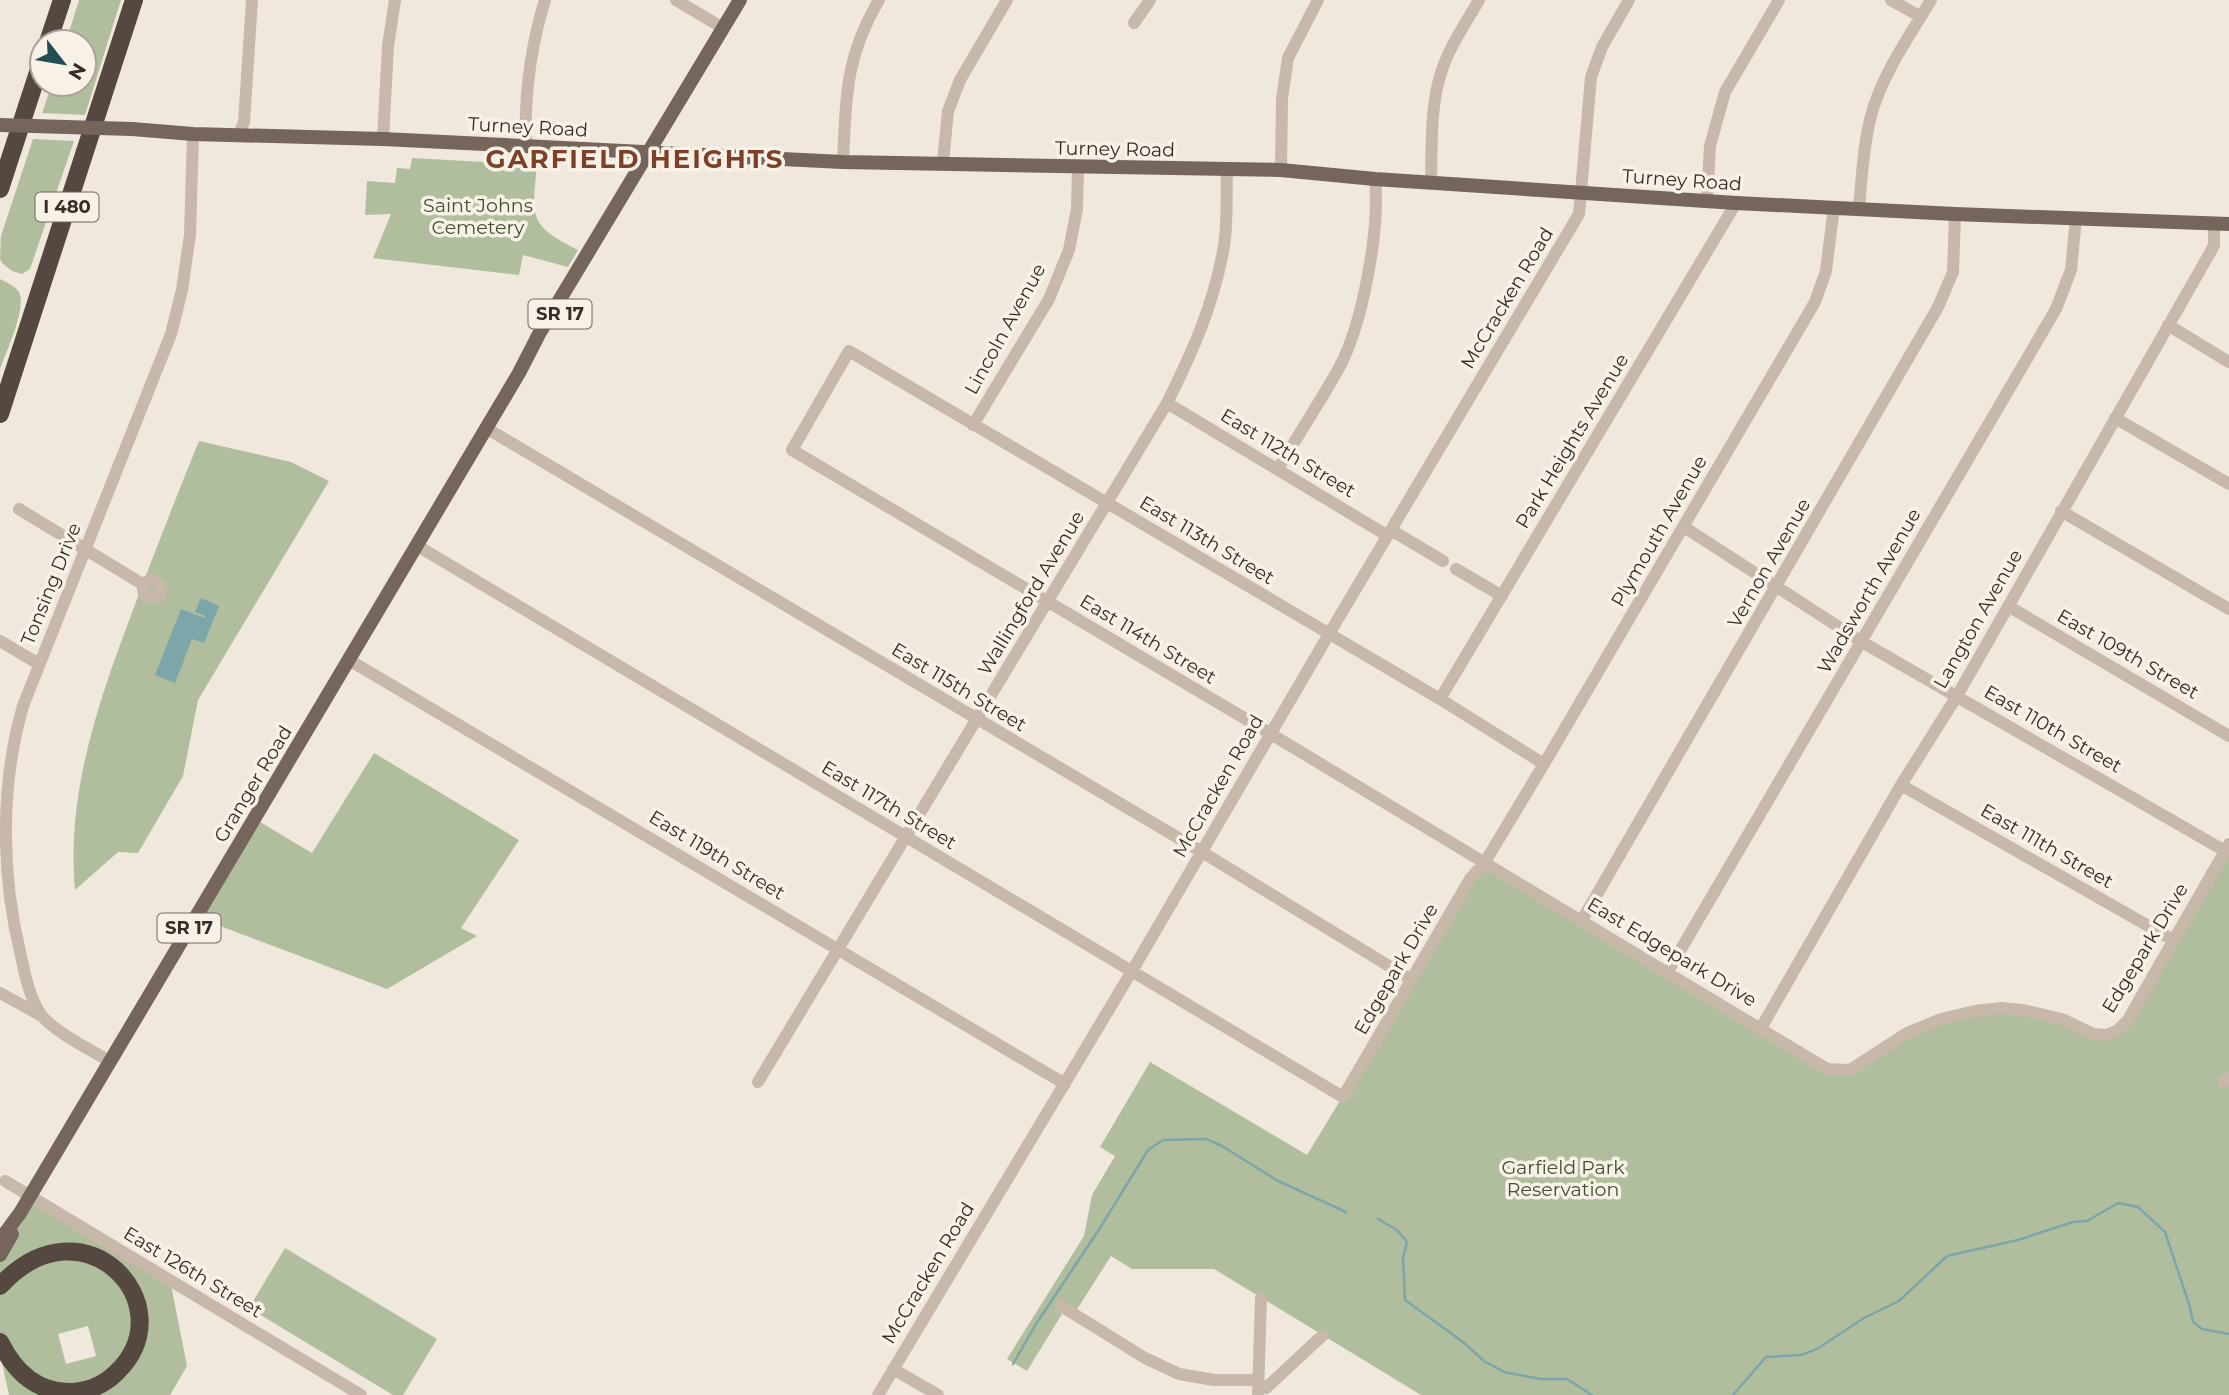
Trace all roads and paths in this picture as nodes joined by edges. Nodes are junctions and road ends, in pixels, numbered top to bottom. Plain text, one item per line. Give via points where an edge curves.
1 (62, 0) edge
2 (134, 0) edge
3 (252, 0) edge
4 (395, 0) edge
5 (545, 0) edge
6 (676, 0) edge
7 (740, 0) edge
8 (879, 0) edge
9 (1007, 0) edge
10 (1150, 0) edge
11 (1318, 0) edge
12 (1479, 0) edge
13 (1629, 0) edge
14 (1779, 0) edge
15 (1891, 0) edge
16 (1931, 0) edge
17 (1921, 17) junction
18 (1134, 23) dead end
19 (53, 28) edge
20 (723, 28) junction
21 (30, 98) edge
22 (0, 125) edge
23 (193, 134) junction
24 (239, 135) junction
25 (383, 139) junction
26 (526, 147) junction
27 (650, 152) junction
28 (843, 162) junction
29 (943, 162) junction
30 (1078, 168) junction
31 (1227, 170) junction
32 (1280, 170) junction
33 (1375, 179) junction
34 (1431, 181) junction
35 (0, 189) edge
36 (1582, 193) junction
37 (1707, 200) junction
38 (1736, 203) junction
39 (1834, 207) junction
40 (1859, 208) junction
41 (1955, 214) junction
42 (2076, 218) junction
43 (2222, 224) edge
44 (2168, 325) junction
45 (2229, 362) edge
46 (1167, 403) junction
47 (0, 414) edge
48 (2115, 418) junction
49 (973, 425) junction
50 (486, 428) junction
51 (792, 450) joint
52 (1278, 469) junction
53 (2229, 484) edge
54 (1107, 503) junction
55 (19, 509) dead end
56 (2061, 511) junction
57 (1684, 527) junction
58 (1390, 533) junction
59 (416, 545) junction
60 (84, 551) junction
61 (1443, 561) dead end
62 (1456, 569) dead end
63 (144, 585) dead end
64 (1778, 586) junction
65 (1502, 596) junction
66 (1048, 602) junction
67 (2008, 606) junction
68 (2229, 608) edge
69 (1329, 634) junction
70 (0, 641) edge
71 (1863, 642) junction
72 (349, 660) junction
73 (39, 664) junction
74 (1957, 696) junction
75 (1440, 699) junction
76 (978, 720) junction
77 (1271, 734) junction
78 (2229, 736) edge
79 (1544, 764) junction
80 (1901, 785) junction
81 (4, 787) edge
82 (905, 837) junction
83 (2227, 847) edge
84 (1202, 852) junction
85 (1485, 862) junction
86 (1582, 920) junction
87 (2173, 940) junction
88 (838, 950) junction
89 (1132, 971) junction
90 (1667, 972) junction
91 (1412, 980) junction
92 (0, 993) edge
93 (43, 1017) junction
94 (1761, 1028) junction
95 (109, 1060) junction
96 (1840, 1071) joint
97 (758, 1082) dead end
98 (1065, 1084) junction
99 (1343, 1097) joint
100 (5, 1181) dead end
101 (30, 1196) junction
102 (20, 1213) junction
103 (0, 1240) edge
104 (0, 1255) edge
105 (0, 1286) edge
106 (1261, 1298) dead end
107 (1061, 1306) dead end
108 (1323, 1335) dead end
109 (0, 1342) edge
110 (893, 1369) junction
111 (1259, 1390) edge
112 (361, 1395) edge
113 (878, 1395) edge
114 (938, 1395) edge

1 - 19 highway
2 - 47 highway, I 480
3 - 24 street via 244,122
4 - 25 street
5 - 26 street via 527,79
6 - 20 street
7 - 20 main road, Granger Road / SR 17
8 - 28 street via 855,48 846,90
9 - 29 street via 960,80 948,111
10 - 18 street
11 - 32 street via 1288,58
12 - 34 street via 1441,72 1434,108
13 - 36 street, McCracken Road via 1591,77
14 - 37 street via 1725,92 1710,146
15 - 17 street
16 - 17 street
17 - 40 street via 1883,82 1871,116
20 - 27 main road, Granger Road / SR 17
21 - 35 highway
22 - 23 main road, Turney Road, bridge
23 - 24 main road, Turney Road
23 - 60 street, Tonsing Drive via 190,235 171,334
24 - 25 main road, Turney Road
25 - 26 main road, Turney Road
26 - 27 main road, Turney Road
27 - 28 main road, Turney Road
27 - 50 main road, Granger Road / SR 17
28 - 29 main road, Turney Road
29 - 30 main road, Turney Road
30 - 31 main road, Turney Road
30 - 49 street, Lincoln Avenue via 1069,250 1049,299
31 - 32 main road, Turney Road
31 - 46 street, Wallingford Avenue via 1224,244 1213,298
32 - 33 main road, Turney Road
33 - 34 main road, Turney Road
33 - 52 street via 1370,261 1360,309 1340,365
34 - 36 main road, Turney Road
36 - 37 main road, Turney Road
36 - 58 street, McCracken Road via 1579,214
37 - 38 main road, Turney Road
38 - 39 main road, Turney Road
38 - 65 street, Park Heights Avenue
39 - 40 main road, Turney Road
39 - 57 street, Plymouth Avenue via 1826,271 1815,302
40 - 41 main road, Turney Road
41 - 42 main road, Turney Road
41 - 64 street, Vernon Avenue via 1953,272 1938,307
42 - 43 main road, Turney Road
42 - 71 street, Wadsworth Avenue via 2071,270 2056,309
43 - 44 street, Langton Avenue
44 - 45 street
44 - 48 street, Langton Avenue
46 - 52 street, East 112th Street
46 - 54 street, Wallingford Avenue
48 - 53 street
48 - 56 street, Langton Avenue
49 - 51 street, East 113th Street via 849,351
49 - 54 street, East 113th Street
50 - 59 main road, Granger Road / SR 17
50 - 76 street, East 115th Street
51 - 66 street, East 114th Street
52 - 58 street, East 112th Street
54 - 66 street, Wallingford Avenue
54 - 69 street, East 113th Street
55 - 60 street
56 - 67 street, Langton Avenue
56 - 68 street
57 - 64 street, East 110th Street
57 - 79 street, Plymouth Avenue
58 - 61 street, East 112th Street
58 - 69 street, McCracken Road
59 - 72 main road, Granger Road / SR 17
59 - 82 street, East 117th Street
60 - 63 street
60 - 73 street, Tonsing Drive
62 - 65 street
64 - 71 street, East 110th Street
64 - 86 street, Vernon Avenue
65 - 75 street, Park Heights Avenue
66 - 76 street, Wallingford Avenue
66 - 77 street, East 114th Street
67 - 74 street, Langton Avenue
67 - 78 street, East 109th Street
69 - 75 street, East 113th Street
69 - 77 street, McCracken Road
70 - 73 street
71 - 74 street, East 110th Street
71 - 90 street, Wadsworth Avenue
72 - 88 street, East 119th Street
72 - 95 main road, Granger Road / SR 17
73 - 81 street, Tonsing Drive via 20,717
74 - 80 street, Langton Avenue
74 - 83 street, East 110th Street
75 - 79 street, East 113th Street
76 - 82 street, Wallingford Avenue
76 - 84 street, East 115th Street
77 - 84 street, McCracken Road
77 - 85 street, East 114th Street
79 - 85 street, Plymouth Avenue
80 - 87 street, East 111th Street
80 - 94 street, Langton Avenue
81 - 93 street, Tonsing Drive via 9,890 26,980
82 - 88 street, Wallingford Avenue
82 - 89 street, East 117th Street
83 - 87 street, Edgepark Drive
84 - 89 street, McCracken Road
84 - 91 street, East 115th Street
85 - 86 street, East Edgepark Drive
85 - 91 street, Edgepark Drive via 1469,879
86 - 90 street, East Edgepark Drive
87 - 96 street, Edgepark Drive via 2127,1020 2107,1035 2023,1010 1975,1011 1941,1018 1907,1033 1860,1066
88 - 97 street, Wallingford Avenue
88 - 98 street, East 119th Street
89 - 98 street, McCracken Road
89 - 99 street, East 117th Street
90 - 94 street, East Edgepark Drive
91 - 99 street, Edgepark Drive
92 - 93 street
93 - 95 street, Tonsing Drive
94 - 96 street, East Edgepark Drive via 1827,1069
95 - 101 main road, Granger Road / SR 17
98 - 110 street, McCracken Road
100 - 101 street, East 126th Street
101 - 102 main road, Granger Road / SR 17
101 - 112 street, East 126th Street
102 - 103 main road, Granger Road / SR 17
102 - 104 main road, Granger Road / SR 17
105 - 109 highway via 38,1258 64,1251 88,1254 120,1274 134,1295 139,1321 135,1345 122,1368 83,1391 56,1391 33,1383 15,1367
106 - 111 street
107 - 111 street via 1179,1374 1253,1380
108 - 111 street
110 - 113 street, McCracken Road
110 - 114 street

